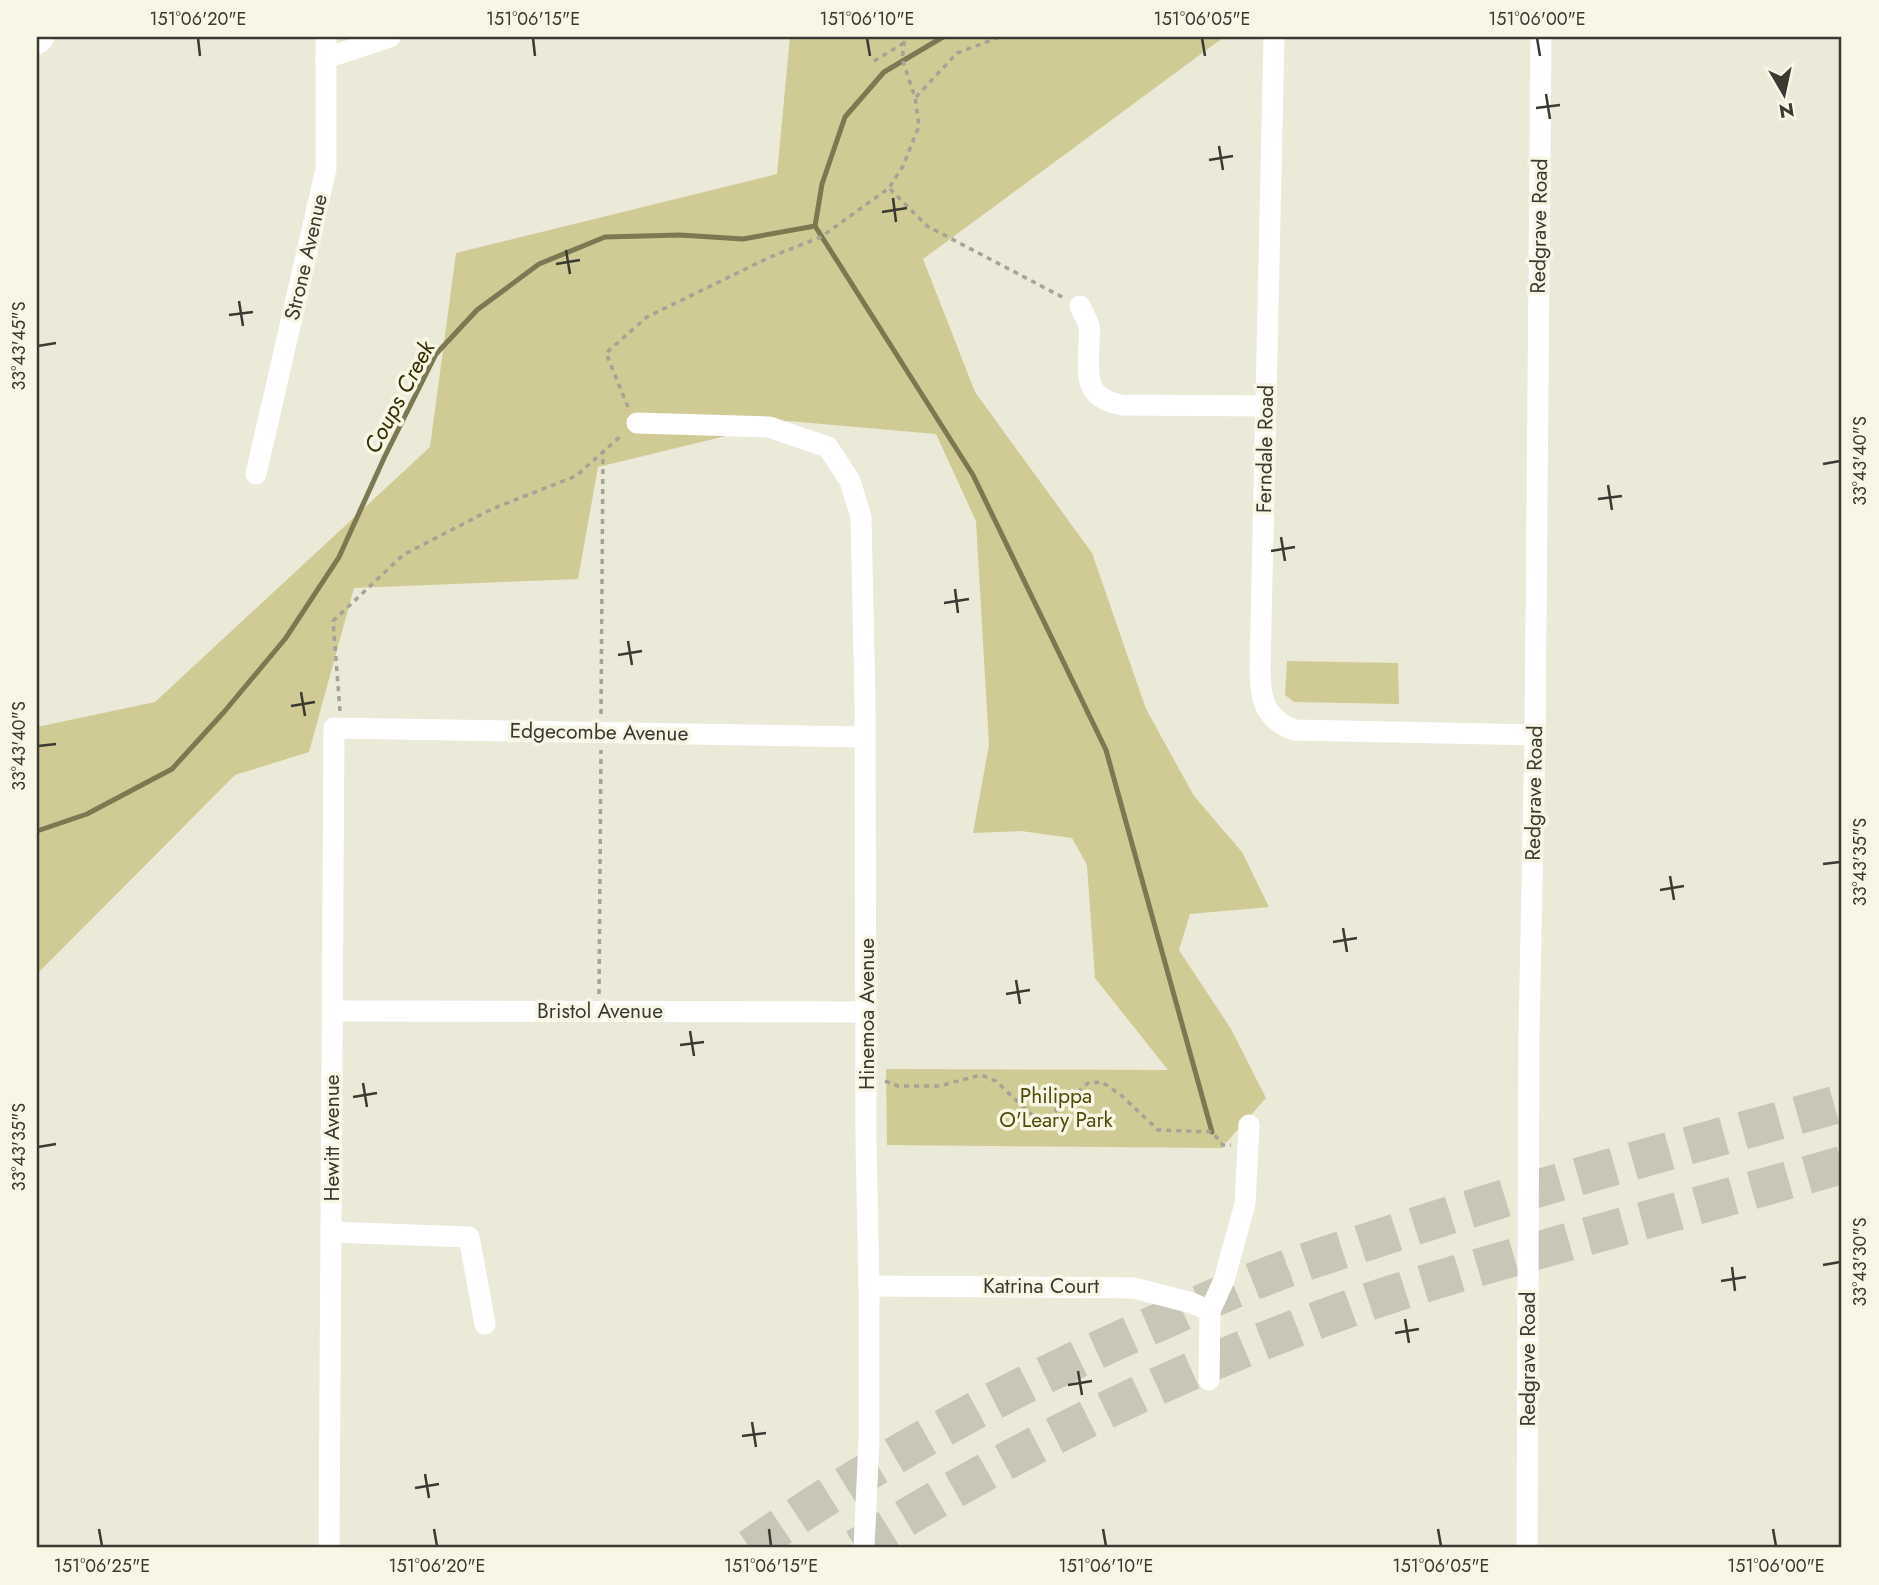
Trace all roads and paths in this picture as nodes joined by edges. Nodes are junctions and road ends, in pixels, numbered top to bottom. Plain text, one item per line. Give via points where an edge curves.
1 (390, 37) edge
2 (907, 37) edge
3 (1000, 37) edge
4 (1274, 37) edge
5 (1541, 37) edge
6 (904, 43) junction
7 (326, 47) edge
8 (874, 61) dead end
9 (915, 97) junction
10 (889, 188) junction
11 (1080, 306) joint
12 (1266, 406) junction
13 (637, 423) junction
14 (256, 474) dead end
15 (334, 728) junction
16 (1535, 735) junction
17 (865, 737) junction
18 (332, 1011) junction
19 (867, 1012) junction
20 (867, 1074) junction
21 (1249, 1125) dead end
22 (1212, 1132) dead end
23 (331, 1232) junction
24 (869, 1286) junction
25 (1210, 1311) junction
26 (485, 1324) dead end
27 (1209, 1380) dead end
28 (330, 1548) edge
29 (864, 1548) edge
30 (1527, 1548) edge

1 - 7 street
2 - 6 path
3 - 9 path via 957,53
4 - 12 street, Ferndale Road
5 - 16 street, Redgrave Road
6 - 8 path
6 - 9 path via 902,60
7 - 14 street, Strone Avenue via 326,169
9 - 10 path via 919,126
10 - 11 path via 927,226
10 - 13 path via 821,237 648,317 606,353
11 - 12 street via 1089,327 1090,386 1109,403
12 - 16 street, Ferndale Road via 1260,687 1270,715 1281,726 1295,730
13 - 15 path via 576,476 492,509 403,555 333,621 342,724
13 - 17 street, Hinemoa Avenue via 769,427 828,447 850,481 861,517
15 - 17 street, Edgecombe Avenue
15 - 18 street, Hewitt Avenue
16 - 30 street, Redgrave Road
17 - 19 street, Hinemoa Avenue
18 - 19 street, Bristol Avenue
18 - 23 street, Hewitt Avenue
19 - 20 street, Hinemoa Avenue
20 - 22 path via 898,1086 939,1086 981,1075 996,1081 1034,1118 1048,1117 1088,1083 1102,1082 1158,1130
20 - 24 street, Hinemoa Avenue
21 - 25 street via 1245,1204 1224,1280
23 - 26 street via 469,1237
23 - 28 street, Hewitt Avenue
24 - 25 street, Katrina Court via 1134,1288
24 - 29 street, Hinemoa Avenue
25 - 27 street

